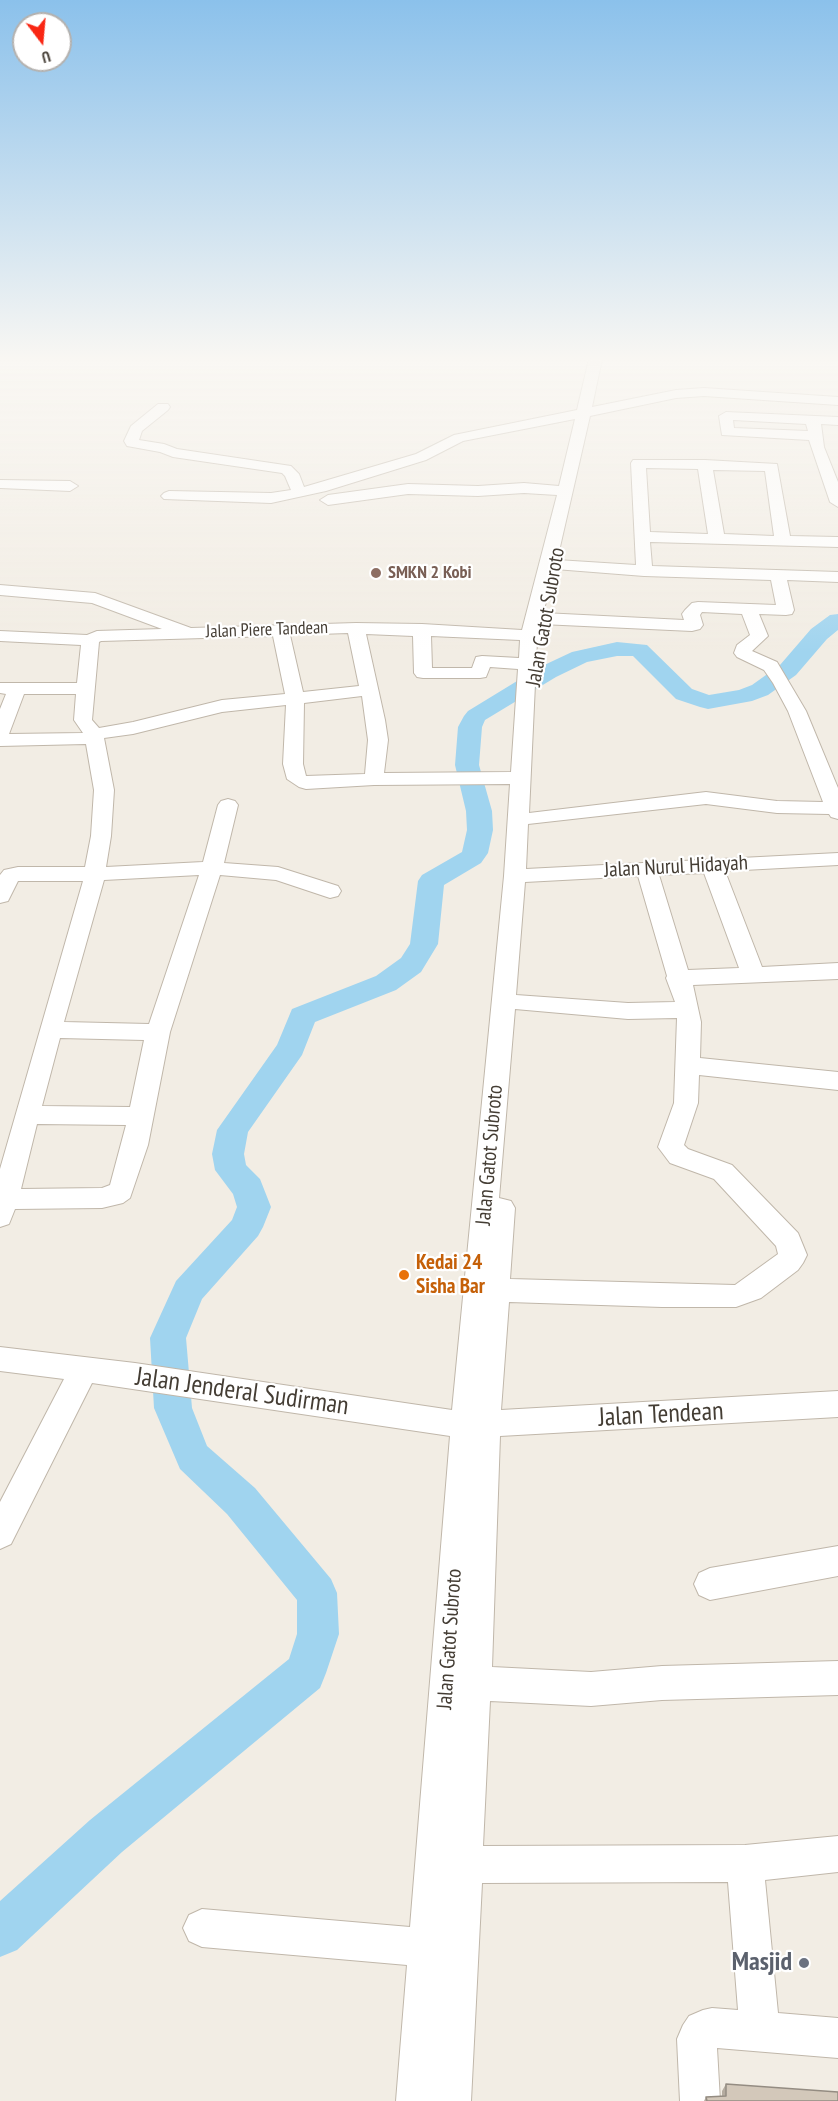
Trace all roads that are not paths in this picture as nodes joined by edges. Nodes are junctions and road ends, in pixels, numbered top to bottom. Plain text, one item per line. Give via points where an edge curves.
1 (203, 457) edge
2 (421, 457) edge
3 (575, 457) edge
4 (578, 457) edge
5 (822, 457) edge
6 (705, 464) junction
7 (0, 484) edge
8 (70, 486) dead end
9 (565, 491) junction
10 (299, 492) junction
11 (169, 496) dead end
12 (328, 500) dead end
13 (838, 502) edge
14 (643, 537) junction
15 (717, 539) junction
16 (783, 540) junction
17 (838, 542) edge
18 (552, 564) junction
19 (644, 571) junction
20 (778, 576) junction
21 (838, 577) edge
22 (0, 590) edge
23 (748, 608) junction
24 (538, 618) junction
25 (356, 628) junction
26 (280, 629) junction
27 (422, 629) junction
28 (189, 633) junction
29 (0, 636) edge
30 (534, 636) junction
31 (90, 640) junction
32 (529, 674) junction
33 (9, 688) edge
34 (86, 689) junction
35 (369, 690) junction
36 (295, 697) junction
37 (0, 734) edge
38 (94, 736) junction
39 (0, 740) edge
40 (829, 768) edge
41 (512, 778) junction
42 (374, 779) junction
43 (228, 805) dead end
44 (837, 811) edge
45 (531, 819) junction
46 (838, 859) edge
47 (712, 865) junction
48 (212, 868) junction
49 (646, 868) junction
50 (94, 874) junction
51 (521, 876) junction
52 (330, 891) dead end
53 (0, 896) edge
54 (838, 971) edge
55 (753, 974) junction
56 (677, 978) junction
57 (518, 1002) junction
58 (687, 1010) junction
59 (50, 1030) junction
60 (159, 1032) junction
61 (688, 1065) junction
62 (505, 1067) junction
63 (838, 1081) edge
64 (27, 1115) junction
65 (141, 1116) junction
66 (2, 1208) edge
67 (496, 1290) junction
68 (0, 1359) edge
69 (84, 1370) junction
70 (838, 1404) edge
71 (475, 1425) junction
72 (0, 1534) edge
73 (838, 1561) edge
74 (710, 1584) dead end
75 (838, 1678) edge
76 (460, 1683) junction
77 (838, 1854) edge
78 (745, 1863) junction
79 (448, 1865) junction
80 (202, 1928) dead end
81 (428, 1948) junction
82 (760, 2033) junction
83 (838, 2038) edge
84 (416, 2101) edge
85 (451, 2101) edge
86 (700, 2101) edge

1 - 10 street via 286,468
2 - 10 street
3 - 9 street, Jalan Gatot Subroto
4 - 18 street, Jalan Gatot Subroto
5 - 13 street
6 - 14 street via 638,463
6 - 15 street
6 - 16 street via 772,467
7 - 8 street
9 - 12 street via 408,489
9 - 18 street, Jalan Gatot Subroto
10 - 11 street via 262,500
14 - 15 street
14 - 19 street
15 - 16 street
16 - 17 street
18 - 19 street
18 - 24 street, Jalan Gatot Subroto
19 - 20 street
20 - 21 street
20 - 23 street via 786,610
22 - 28 street, Jalan Piere Tandean via 95,598
23 - 24 street via 698,607 691,614 694,625 685,627
23 - 40 street via 759,636 743,652 771,666
24 - 30 street, Jalan Gatot Subroto
25 - 26 street, Jalan Piere Tandean
25 - 27 street, Jalan Piere Tandean
25 - 35 street
26 - 28 street, Jalan Piere Tandean
26 - 36 street
27 - 30 street, Jalan Piere Tandean
27 - 32 street via 423,673 478,680 482,661
28 - 31 street via 97,636
29 - 31 street
30 - 32 street, Jalan Gatot Subroto
31 - 34 street
32 - 41 street, Jalan Gatot Subroto
32 - 45 street, Jalan Gatot Subroto
33 - 34 street
33 - 37 street
34 - 38 street via 83,720
35 - 36 street
35 - 42 street via 378,740
36 - 38 street via 222,706
36 - 42 street via 293,765 297,779 306,783
38 - 39 street
38 - 50 street via 104,790
40 - 44 street
41 - 42 street
41 - 51 street, Jalan Gatot Subroto
43 - 48 street
44 - 45 street via 706,798
45 - 51 street, Jalan Gatot Subroto
46 - 47 street, Jalan Nurul Hidayah
47 - 49 street, Jalan Nurul Hidayah
47 - 55 street
48 - 50 street
48 - 52 street via 278,874
48 - 60 street
49 - 51 street, Jalan Nurul Hidayah
49 - 56 street
50 - 53 street via 11,875
50 - 59 street
51 - 57 street, Jalan Gatot Subroto
51 - 62 street, Jalan Gatot Subroto
54 - 55 street
55 - 56 street
56 - 58 street
57 - 58 street via 628,1011
57 - 62 street, Jalan Gatot Subroto
58 - 61 street
59 - 60 street
59 - 64 street
60 - 65 street
61 - 63 street
61 - 67 street via 686,1103 671,1147 679,1156 723,1173 788,1241 793,1252 788,1262 744,1294 726,1297
62 - 67 street, Jalan Gatot Subroto
62 - 71 street, Jalan Gatot Subroto
64 - 65 street
64 - 66 street
65 - 66 street via 124,1185 118,1194
67 - 71 street, Jalan Gatot Subroto
68 - 69 street, Jalan Jenderal Sudirman
69 - 71 street, Jalan Jenderal Sudirman
69 - 72 street
70 - 71 street, Jalan Tendean
71 - 76 street, Jalan Gatot Subroto
73 - 74 street
75 - 76 street via 591,1689
76 - 79 street, Jalan Gatot Subroto
77 - 78 street
78 - 79 street
78 - 82 street
79 - 81 street, Jalan Gatot Subroto
79 - 85 street, Jalan Gatot Subroto
80 - 81 street
81 - 84 street, Jalan Gatot Subroto
82 - 83 street
82 - 86 street via 703,2030 697,2039

